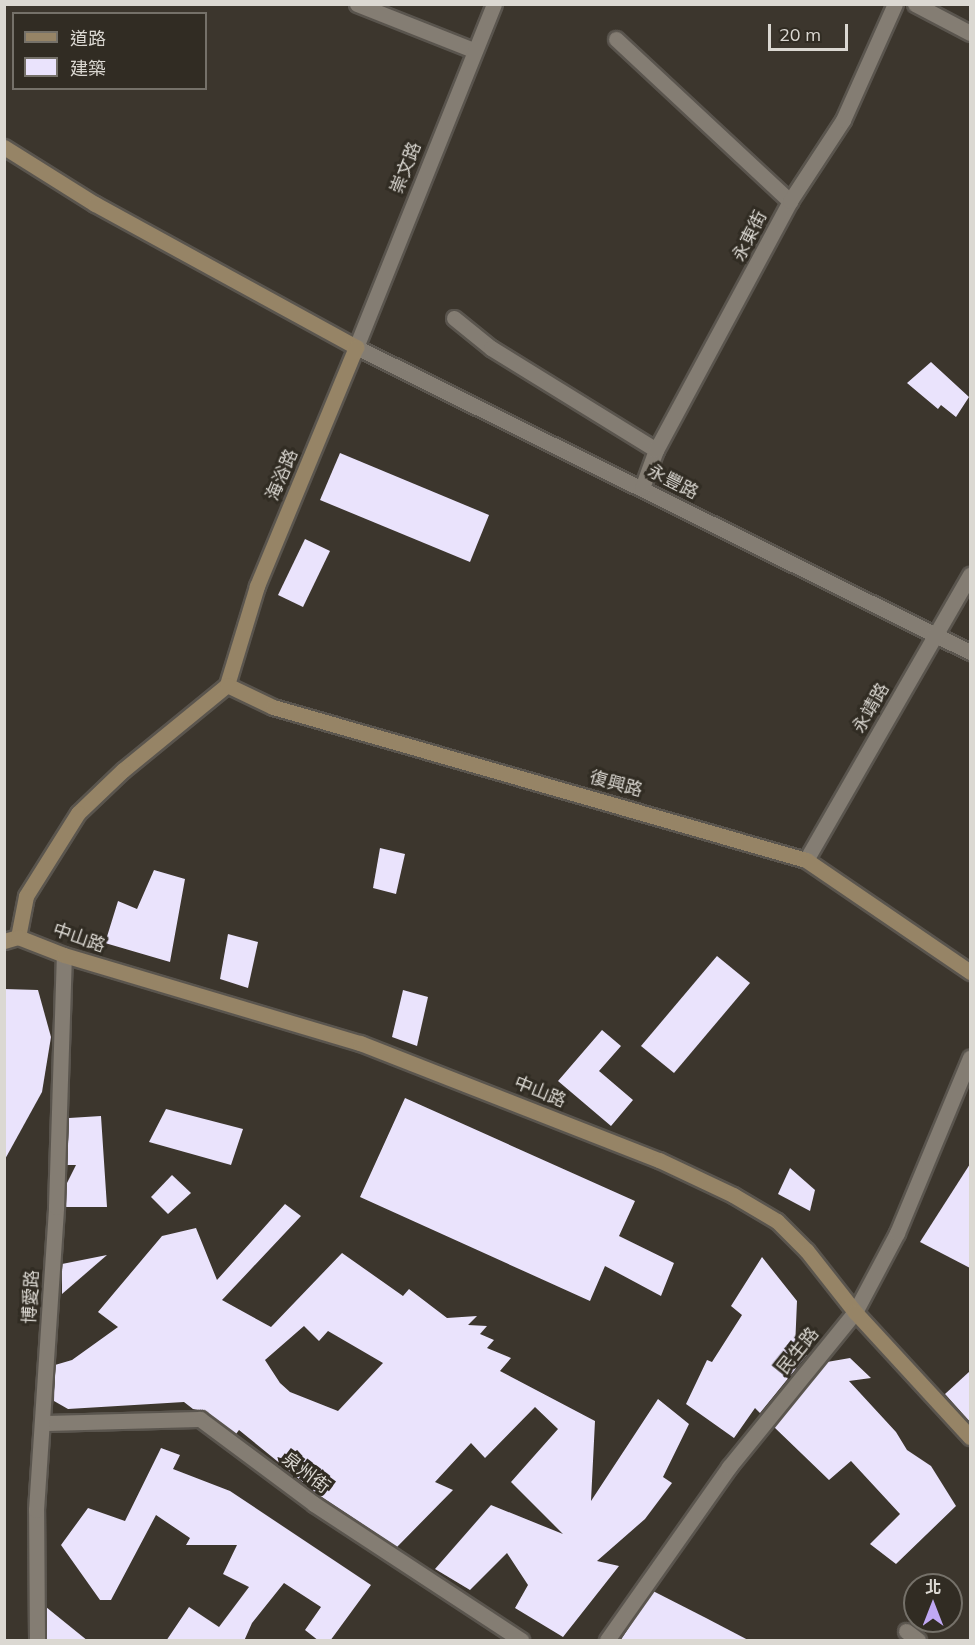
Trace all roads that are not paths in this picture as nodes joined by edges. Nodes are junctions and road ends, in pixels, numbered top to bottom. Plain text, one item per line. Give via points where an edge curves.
1 (357, 4) edge
2 (494, 4) edge
3 (896, 4) edge
4 (915, 4) edge
5 (970, 33) edge
6 (616, 39) dead end
7 (473, 50) junction
8 (4, 147) edge
9 (790, 201) junction
10 (454, 318) dead end
11 (356, 347) junction
12 (656, 450) junction
13 (642, 488) junction
14 (970, 575) edge
15 (935, 634) junction
16 (970, 652) edge
17 (227, 685) junction
18 (806, 860) junction
19 (11, 939) edge
20 (64, 955) junction
21 (970, 972) edge
22 (970, 1058) edge
23 (855, 1312) junction
24 (44, 1423) junction
25 (970, 1437) edge
26 (38, 1641) edge
27 (521, 1641) edge
28 (608, 1641) edge

1 - 7 street
2 - 7 street, 崇文路
3 - 9 street, 永東街 via 843,120
4 - 5 street
6 - 9 street
7 - 11 street, 崇文路
8 - 11 street via 95,204
9 - 12 street, 永東街
10 - 12 street via 491,348
11 - 13 street, 永豐路
11 - 17 street, 海浴路 via 257,586
12 - 13 street, 永東街
13 - 15 street, 永豐路
14 - 15 street, 永靖路
15 - 16 street, 永豐路
15 - 18 street, 永靖路
17 - 18 street, 復興路 via 273,707
17 - 19 street via 123,770 78,813 26,896
18 - 21 street, 復興路
19 - 20 street, 中山路
20 - 23 street, 中山路 via 360,1043 659,1161 777,1221 807,1251
20 - 24 street, 博愛路
22 - 23 street, 民生路 via 897,1233
23 - 25 street, 中山路
23 - 28 street, 民生路 via 729,1467
24 - 26 street, 博愛路 via 36,1510
24 - 27 street, 泉州街 via 200,1419 314,1504

